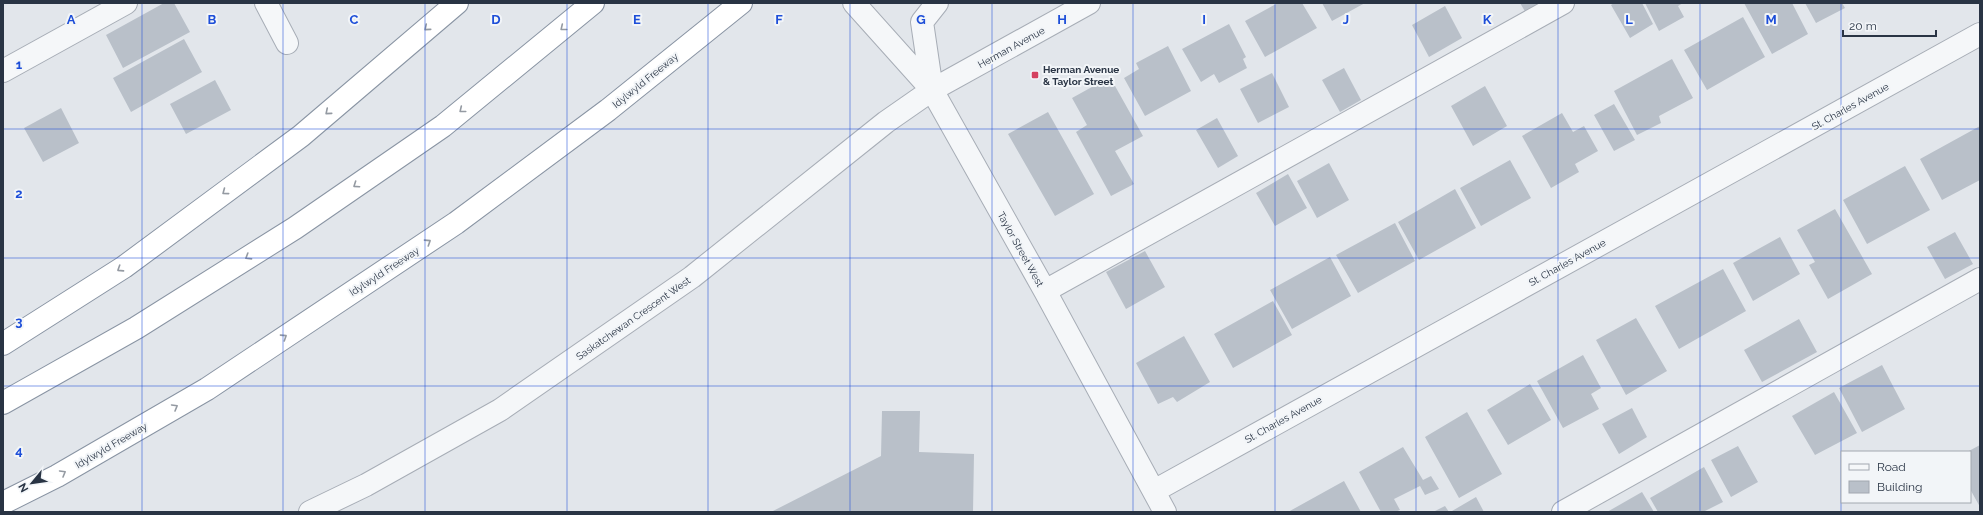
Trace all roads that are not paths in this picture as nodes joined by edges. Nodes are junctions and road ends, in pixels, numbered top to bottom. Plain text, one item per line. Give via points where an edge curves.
1 (126, 3) edge
2 (266, 3) edge
3 (457, 3) edge
4 (593, 3) edge
5 (854, 3) edge
6 (937, 3) edge
7 (1089, 3) edge
8 (1563, 3) edge
9 (737, 6) edge
10 (1980, 34) edge
11 (287, 43) dead end
12 (3, 71) edge
13 (932, 90) junction
14 (1980, 279) edge
15 (1045, 291) junction
16 (3, 344) edge
17 (3, 403) edge
18 (1154, 491) junction
19 (3, 503) edge
20 (310, 512) edge
21 (1165, 512) edge
22 (1563, 512) edge

1 - 12 street
2 - 11 street
3 -> 16 highway via 301,136 124,267
4 -> 17 highway via 443,126 301,223 136,328
5 - 13 street, Taylor Street West
6 - 13 street via 922,22
7 - 13 street, Herman Avenue
8 - 15 street
19 -> 9 highway, Idylwyld Freeway via 57,476 207,389 456,224 608,110
10 - 18 street, St. Charles Avenue
13 - 15 street, Taylor Street West
13 - 20 street, Saskatchewan Crescent West via 886,122 692,277 500,410 366,485
14 - 22 street
15 - 18 street, Taylor Street West
18 - 21 street, Taylor Street West

